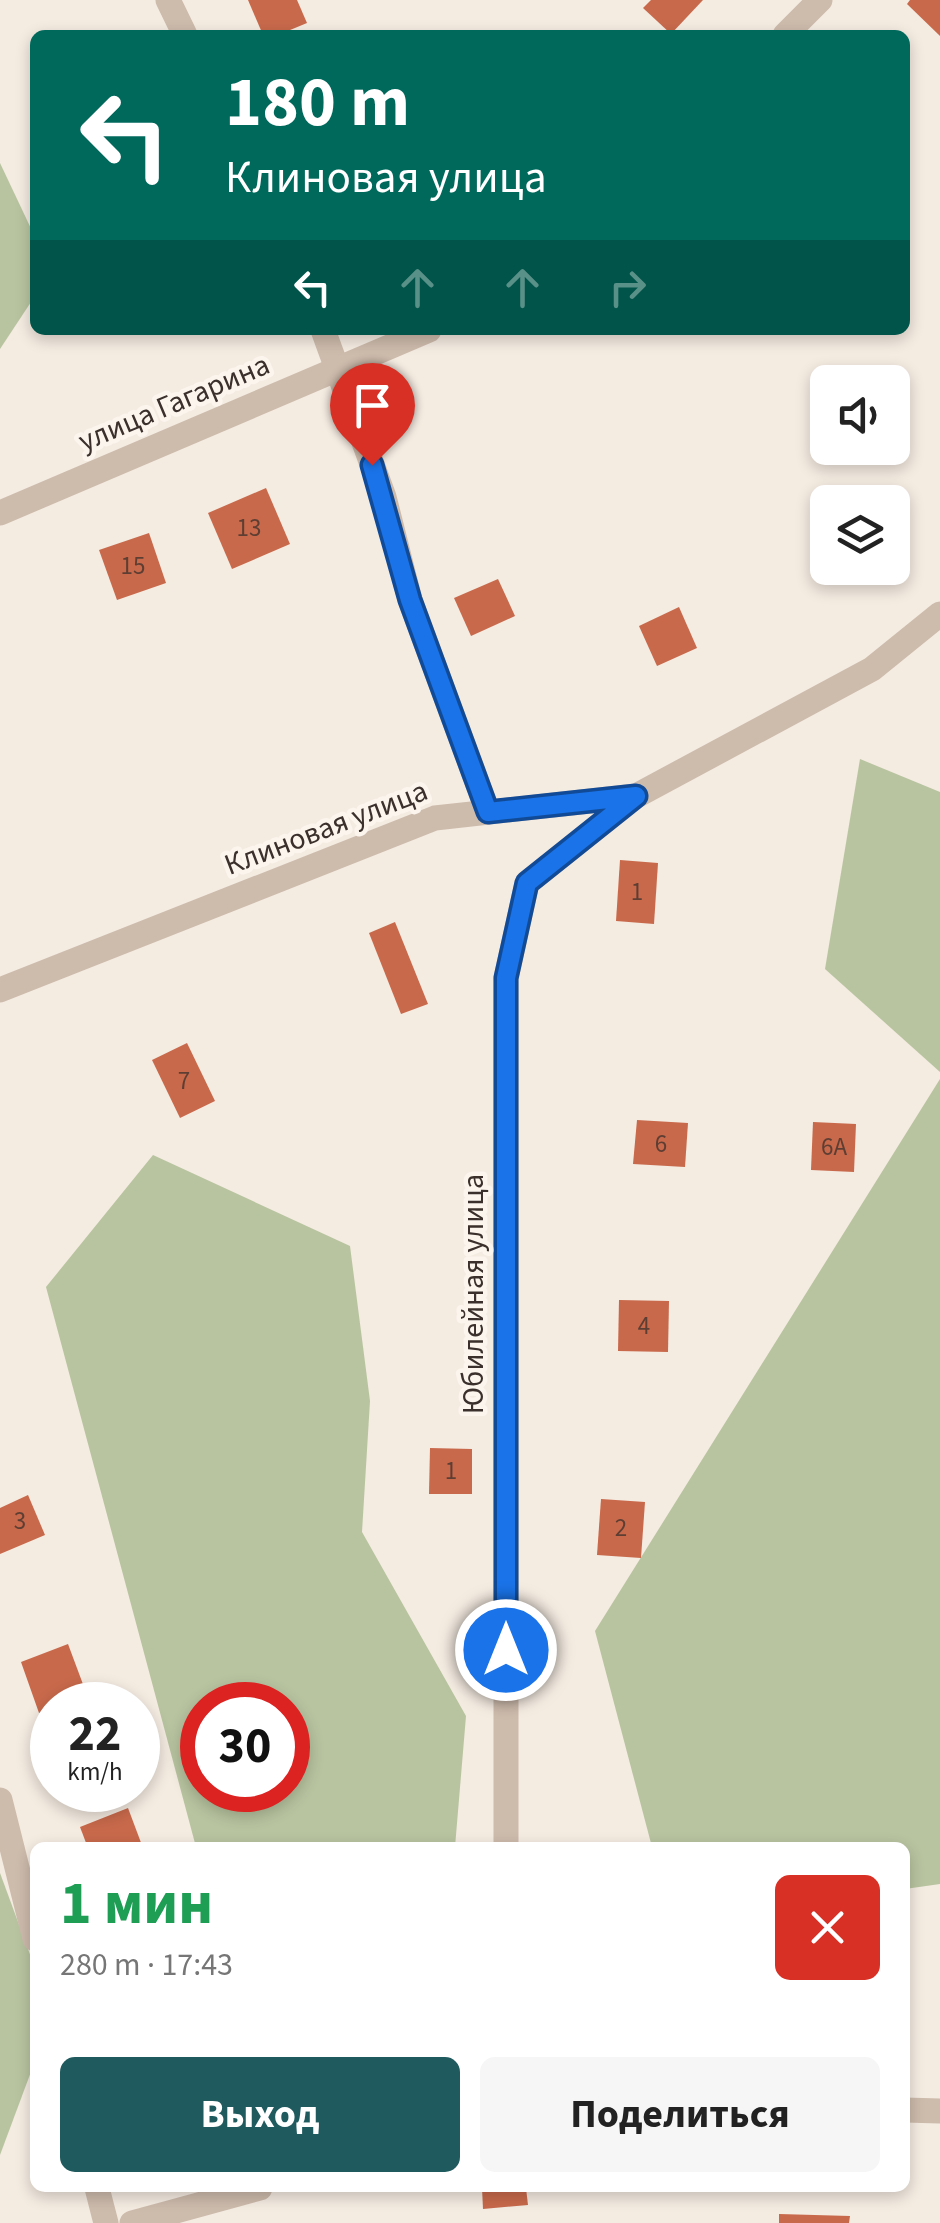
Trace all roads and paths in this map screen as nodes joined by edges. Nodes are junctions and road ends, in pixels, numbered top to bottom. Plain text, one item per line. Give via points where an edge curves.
1 (168, 0) edge
2 (820, 0) edge
3 (183, 30) edge
4 (791, 30) edge
5 (325, 335) edge
6 (417, 335) edge
7 (338, 368) junction
8 (0, 513) edge
9 (940, 614) edge
10 (636, 796) junction
11 (488, 812) junction
12 (0, 990) edge
13 (0, 1800) edge
14 (506, 1842) edge
15 (30, 1920) edge
16 (910, 2110) edge
17 (940, 2111) edge
18 (98, 2192) edge
19 (245, 2192) edge
20 (106, 2223) edge
21 (132, 2223) edge

1 - 3 street
2 - 4 street
5 - 7 street
6 - 7 street, улица Гагарина
7 - 8 street, улица Гагарина
7 - 11 street via 384,497 410,600
9 - 10 street, Клиновая улица via 872,668
10 - 11 street, Клиновая улица
10 - 14 street, Юбилейная улица via 527,883 506,978
11 - 12 street, Клиновая улица via 435,818
13 - 15 street
16 - 17 street
18 - 20 street
19 - 21 street

